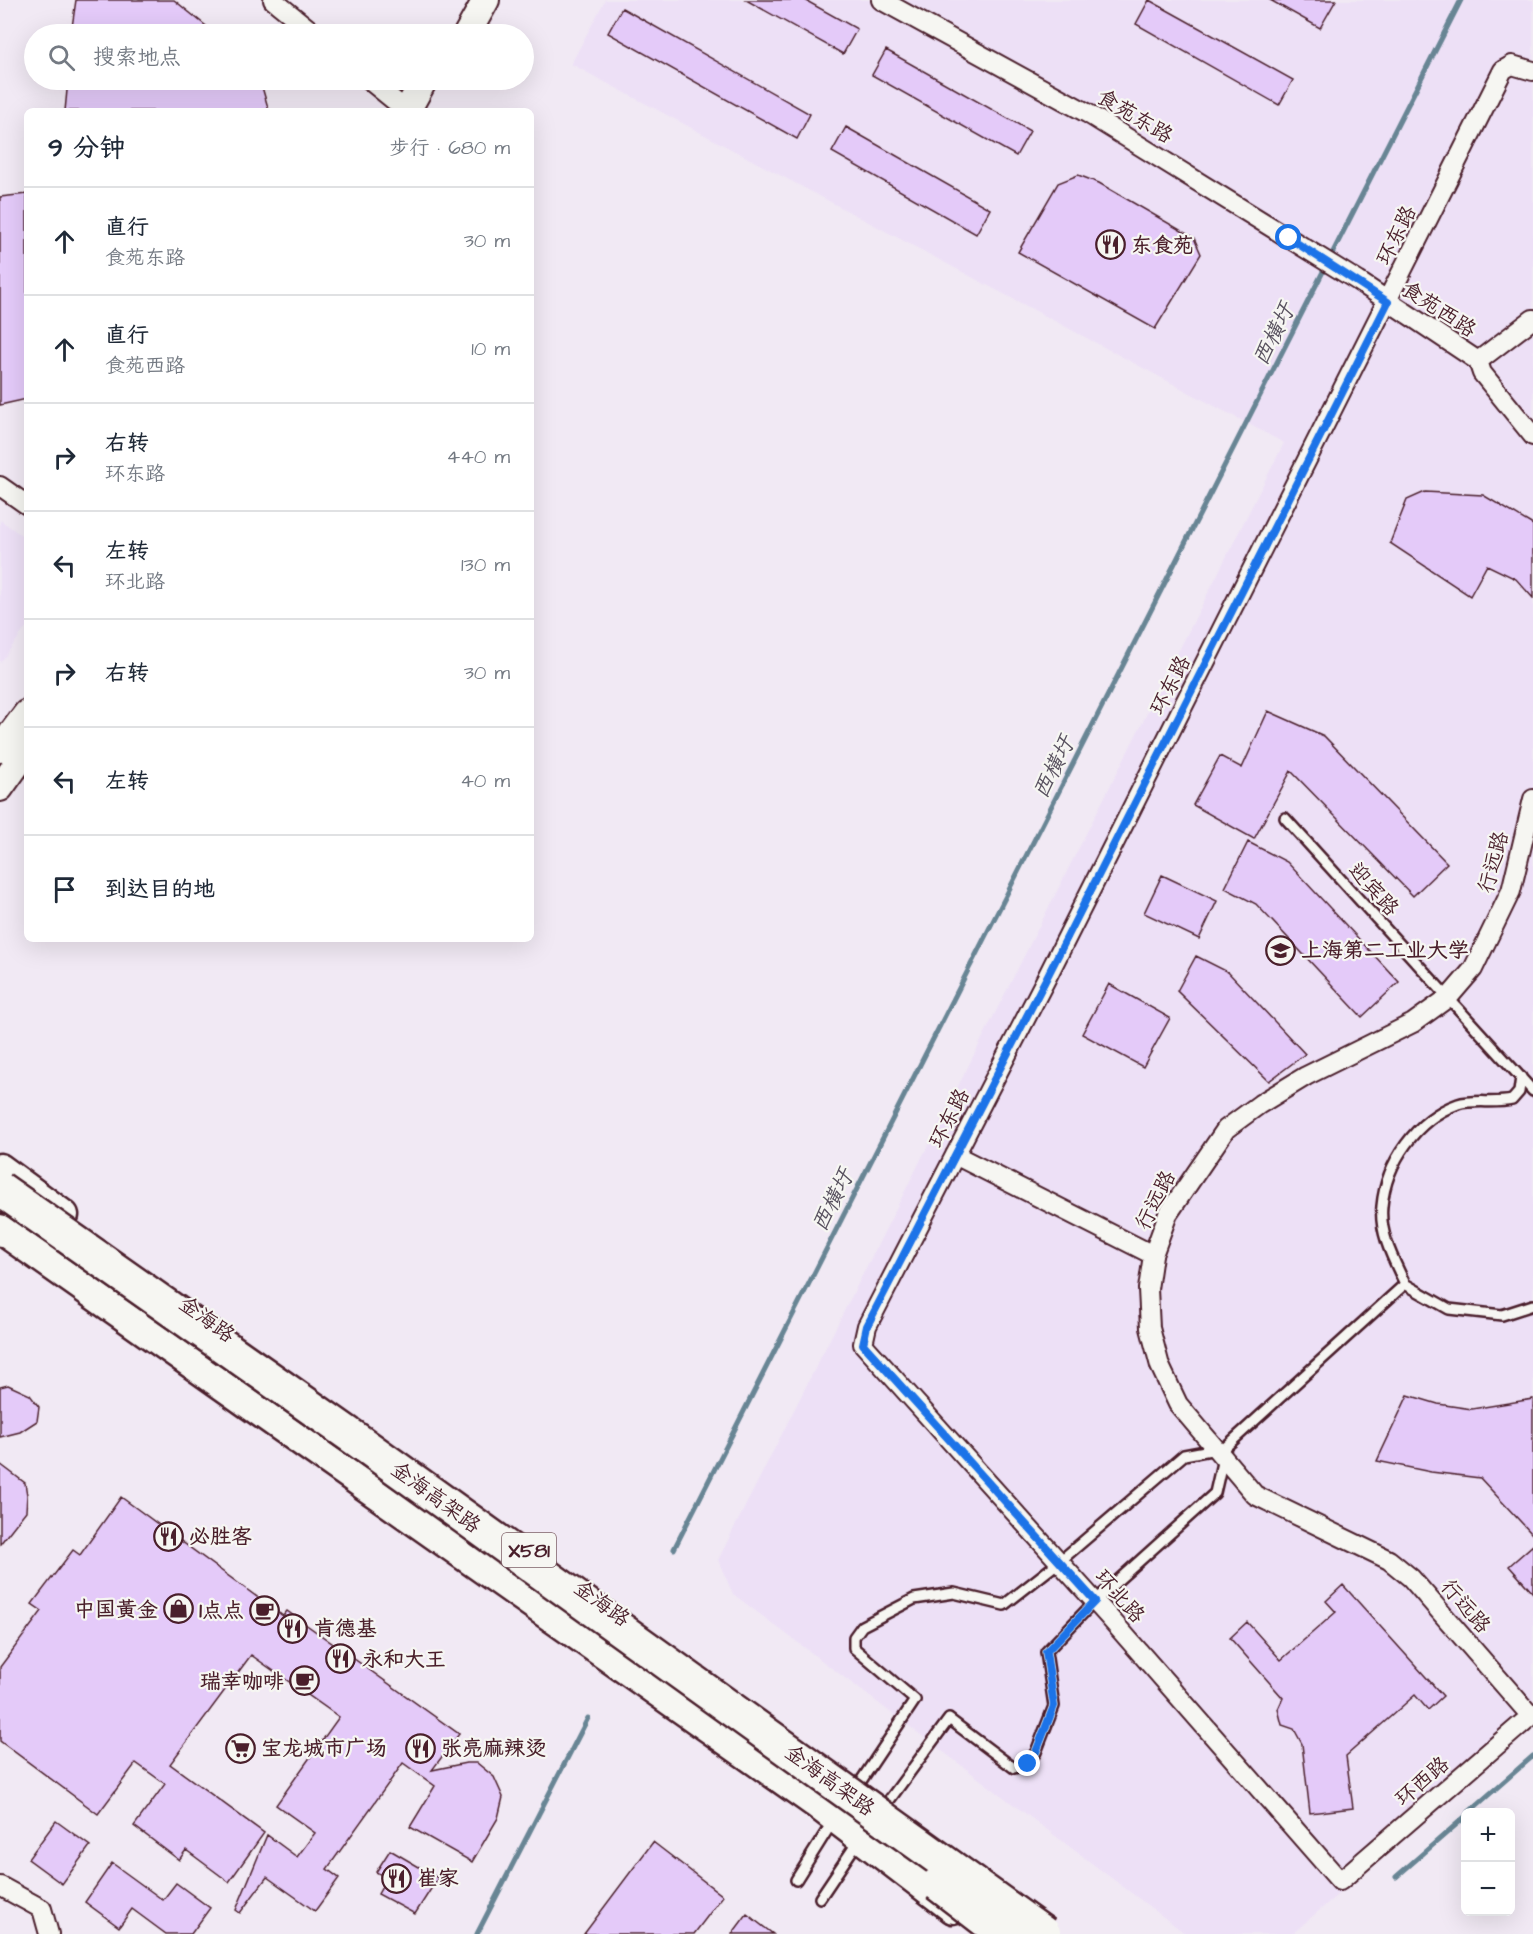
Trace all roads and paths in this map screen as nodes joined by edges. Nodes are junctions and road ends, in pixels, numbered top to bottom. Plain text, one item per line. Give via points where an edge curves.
1 (273, 0) edge
2 (467, 0) edge
3 (486, 0) edge
4 (881, 0) edge
5 (303, 24) edge
6 (454, 24) edge
7 (473, 24) edge
8 (1530, 69) edge
9 (381, 90) edge
10 (419, 90) edge
11 (437, 90) edge
12 (403, 108) edge
13 (409, 108) edge
14 (427, 108) edge
15 (1358, 281) joint
16 (1388, 302) junction
17 (1533, 319) edge
18 (1478, 361) junction
19 (1533, 436) edge
20 (0, 486) edge
21 (24, 503) edge
22 (24, 717) edge
23 (0, 749) edge
24 (24, 754) edge
25 (0, 788) edge
26 (1533, 799) edge
27 (1285, 819) dead end
28 (1449, 997) junction
29 (1521, 1077) junction
30 (1533, 1090) edge
31 (955, 1155) junction
32 (0, 1168) edge
33 (0, 1189) edge
34 (0, 1213) edge
35 (0, 1229) edge
36 (1153, 1255) junction
37 (1405, 1284) junction
38 (1533, 1305) edge
39 (863, 1344) joint
40 (1220, 1453) junction
41 (1059, 1562) junction
42 (1095, 1601) junction
43 (1532, 1715) edge
44 (845, 1805) junction
45 (871, 1825) junction
46 (796, 1880) dead end
47 (1340, 1881) joint
48 (0, 1886) edge
49 (820, 1898) dead end
50 (49, 1934) edge
51 (986, 1934) edge
52 (1003, 1934) edge
53 (1044, 1934) edge
54 (1057, 1934) edge

1 - 5 street
2 - 6 main road
3 - 7 main road
4 - 15 street, 食苑东路 via 1087,113
8 - 16 street, 环东路 via 1512,64 1503,70
9 - 12 street
10 - 13 main road
11 - 14 main road
15 - 16 street, 食苑西路
16 - 18 street, 食苑西路
16 - 31 street, 环东路
17 - 18 street
18 - 19 street, 食苑西路 via 1482,373
20 - 21 street
22 - 23 main road
24 - 25 main road
26 - 28 street, 行远路 via 1511,891 1473,969
27 - 28 lane, 迎宾路
28 - 29 lane, 迎宾路
28 - 36 street, 行远路 via 1413,1023 1297,1081 1226,1129 1168,1214
29 - 30 lane, 迎宾路
29 - 37 lane via 1519,1092 1512,1100 1459,1104 1428,1122 1402,1148 1388,1178 1382,1208 1387,1245
31 - 36 street
31 - 39 street, 环东路 via 867,1326
32 - 44 main road, 金海路 / X581 via 835,1770
33 - 53 highway, 金海高架路, bridge via 370,1449
34 - 52 highway, 金海高架路, bridge via 802,1780
35 - 44 main road, 金海路 / X581
36 - 40 street, 行远路 via 1148,1289 1150,1328 1160,1366 1178,1404
37 - 38 lane via 1449,1309 1502,1316
37 - 40 lane
39 - 41 street, 环北路
40 - 41 lane via 1184,1455
40 - 42 lane via 1215,1493
40 - 43 street, 行远路 via 1255,1495 1389,1560 1411,1578
41 - 42 street, 环北路
41 - 44 lane via 1004,1605 954,1593 914,1599 862,1626 854,1637 854,1648 915,1700
42 - 45 lane via 1046,1652 1054,1706 1028,1764 1014,1767 949,1719
42 - 47 street, 环北路
43 - 47 street, 环西路
44 - 45 main road, 金海路 / X581
44 - 45 main road, 金海路 / X581
44 - 46 lane
45 - 49 lane
45 - 51 main road, 金海路 / X581
45 - 54 main road, 金海路 / X581
48 - 50 street via 42,1909

